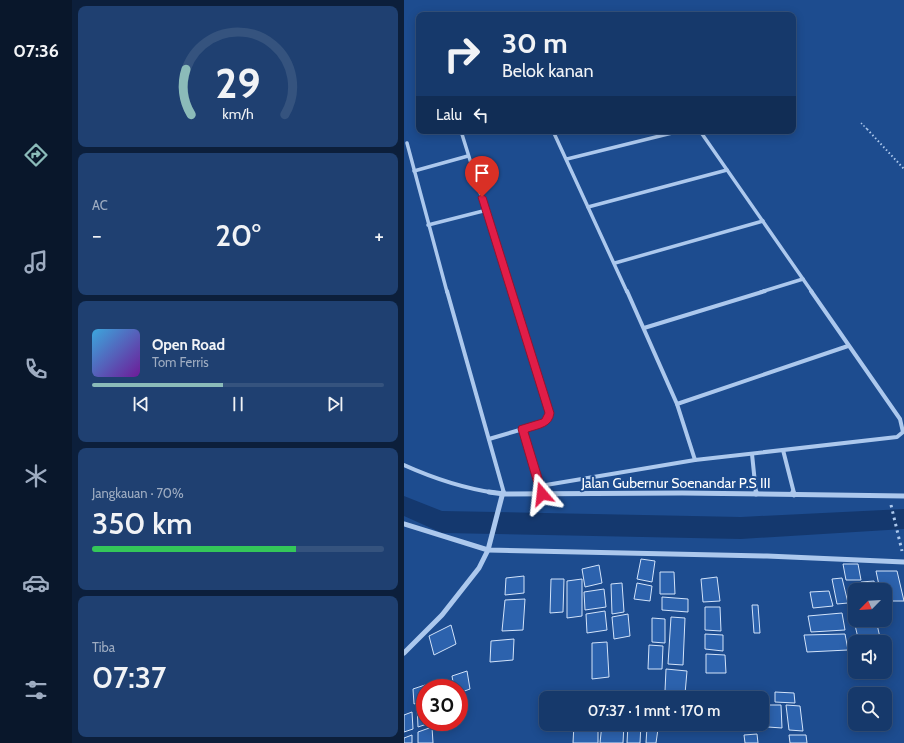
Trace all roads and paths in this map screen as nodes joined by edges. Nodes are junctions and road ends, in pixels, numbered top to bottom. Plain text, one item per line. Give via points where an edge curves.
1 (860, 124) dead end
2 (462, 134) edge
3 (554, 134) edge
4 (668, 134) edge
5 (702, 134) edge
6 (407, 143) dead end
7 (468, 156) junction
8 (567, 160) junction
9 (904, 169) edge
10 (727, 170) junction
11 (414, 171) junction
12 (588, 207) junction
13 (487, 210) junction
14 (763, 221) junction
15 (428, 225) junction
16 (615, 263) junction
17 (802, 279) junction
18 (644, 328) junction
19 (848, 346) junction
20 (677, 404) junction
21 (522, 429) junction
22 (489, 439) junction
23 (783, 450) junction
24 (752, 454) junction
25 (695, 460) junction
26 (404, 465) edge
27 (540, 486) junction
28 (504, 494) junction
29 (542, 494) junction
30 (756, 494) junction
31 (794, 495) junction
32 (904, 496) edge
33 (891, 507) dead end
34 (404, 524) edge
35 (902, 548) dead end
36 (488, 550) junction
37 (904, 562) edge
38 (404, 653) edge

1 - 9 path
2 - 7 street
3 - 8 street
4 - 8 street
5 - 10 street
6 - 11 street
7 - 11 street
7 - 13 street
8 - 12 street
10 - 12 street
10 - 14 street
11 - 15 street
12 - 16 street
13 - 15 street
13 - 21 street via 550,413 545,422
14 - 16 street
14 - 17 street
15 - 22 street
16 - 18 street
17 - 18 street
17 - 19 street
18 - 20 street
19 - 20 street
19 - 23 street via 900,420 903,432 897,437
20 - 25 street
21 - 22 street
21 - 27 street
22 - 28 street
23 - 24 street
23 - 31 street
24 - 25 street
24 - 30 street
25 - 27 street
26 - 28 street, Jalan Gubernur Soenandar P.S III via 438,480 474,490
27 - 29 street
28 - 29 street, Jalan Gubernur Soenandar P.S III
28 - 36 street
29 - 30 street, Jalan Gubernur Soenandar P.S III
30 - 31 street, Jalan Gubernur Soenandar P.S III
31 - 32 street, Jalan Gubernur Soenandar P.S III
33 - 35 path
34 - 36 street
36 - 37 street via 767,556
36 - 38 street via 479,568 457,597

